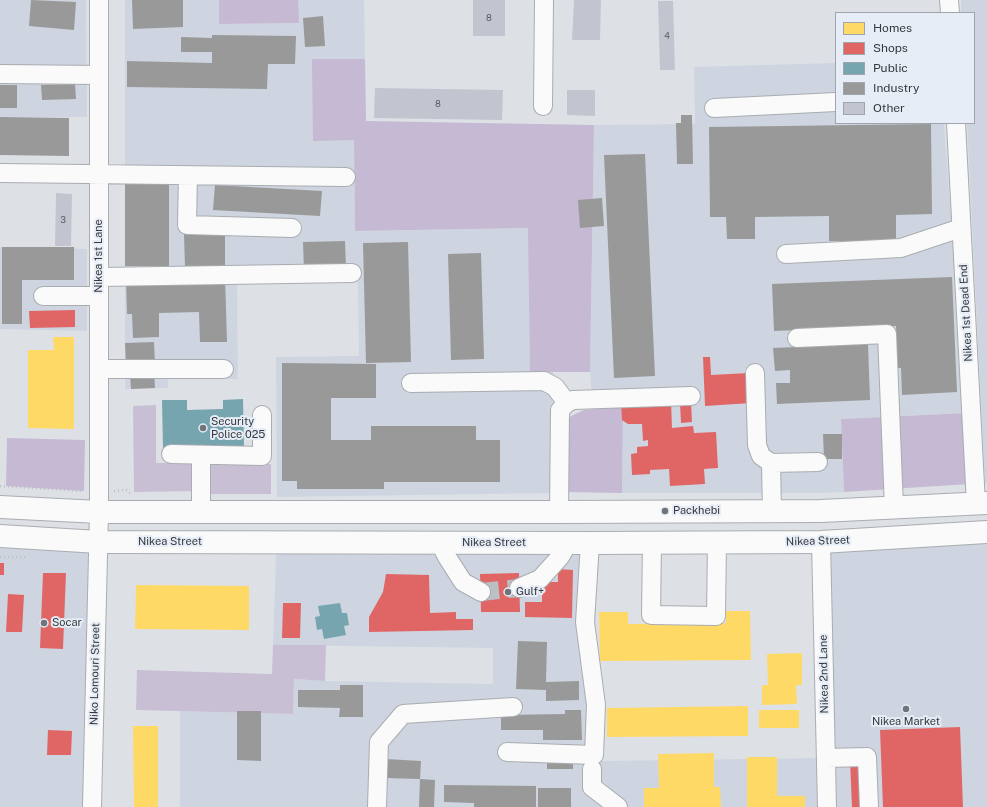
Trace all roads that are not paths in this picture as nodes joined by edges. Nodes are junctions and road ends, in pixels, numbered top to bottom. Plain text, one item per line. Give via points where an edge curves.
1 (99, 0) edge
2 (544, 0) edge
3 (949, 0) edge
4 (950, 12) edge
5 (0, 74) edge
6 (99, 76) junction
7 (835, 102) edge
8 (543, 106) dead end
9 (714, 108) dead end
10 (956, 124) edge
11 (0, 173) edge
12 (99, 174) junction
13 (188, 175) junction
14 (346, 177) dead end
15 (292, 228) dead end
16 (962, 228) junction
17 (786, 254) dead end
18 (352, 273) dead end
19 (99, 277) junction
20 (42, 296) dead end
21 (99, 296) junction
22 (797, 338) dead end
23 (99, 369) junction
24 (224, 369) dead end
25 (755, 373) dead end
26 (410, 383) dead end
27 (691, 396) dead end
28 (567, 403) junction
29 (262, 415) dead end
30 (171, 454) dead end
31 (201, 455) junction
32 (818, 462) dead end
33 (770, 463) junction
34 (982, 503) edge
35 (0, 507) edge
36 (894, 508) junction
37 (772, 511) junction
38 (99, 512) junction
39 (201, 512) junction
40 (559, 512) junction
41 (987, 532) edge
42 (0, 536) edge
43 (99, 542) junction
44 (652, 542) junction
45 (717, 542) junction
46 (821, 542) junction
47 (440, 543) junction
48 (568, 543) junction
49 (590, 543) junction
50 (519, 588) tunnel mouth
51 (481, 592) tunnel mouth
52 (513, 707) dead end
53 (507, 752) dead end
54 (826, 758) junction
55 (592, 769) dead end
56 (92, 807) edge
57 (377, 807) edge
58 (618, 807) edge
59 (827, 807) edge
60 (869, 807) edge

1 - 6 street, Nikea 1st Lane
2 - 8 street
3 - 4 street
5 - 6 street
6 - 12 street, Nikea 1st Lane
7 - 9 street
10 - 16 street, Nikea 1st Dead End
11 - 12 street
12 - 13 street
12 - 19 street, Nikea 1st Lane
13 - 14 street
13 - 15 street via 187,226
16 - 17 street via 901,248
16 - 34 street, Nikea 1st Dead End
18 - 19 street
19 - 21 street, Nikea 1st Lane
20 - 21 street
21 - 23 street, Nikea 1st Lane
22 - 36 street via 887,334
23 - 24 street
23 - 38 street, Nikea 1st Lane
25 - 33 street via 757,445 761,456
26 - 28 street via 544,381 555,387
27 - 28 street via 573,400
28 - 40 street via 560,410
29 - 31 street via 262,456
30 - 31 street
31 - 39 street
32 - 33 street
33 - 37 street
34 - 36 main road
35 - 38 main road
36 - 37 main road
37 - 40 main road
38 - 39 main road
38 - 43 street, Niko Lomouri Street
39 - 40 main road
41 - 46 main road, Nikea Street
42 - 43 main road, Nikea Street
43 - 47 main road, Nikea Street
43 - 56 street, Niko Lomouri Street
44 - 45 main road, Nikea Street
44 - 45 street via 651,615 716,616
44 - 49 main road, Nikea Street
45 - 46 main road, Nikea Street
46 - 54 street, Nikea 2nd Lane
47 - 48 main road, Nikea Street
47 - 51 street via 463,582
48 - 49 main road, Nikea Street
48 - 50 street via 560,557 540,579
49 - 53 street via 585,622 596,705 594,754
52 - 57 street via 403,714 379,742
54 - 59 street, Nikea 2nd Lane
54 - 60 street via 867,756
55 - 58 street via 592,787

